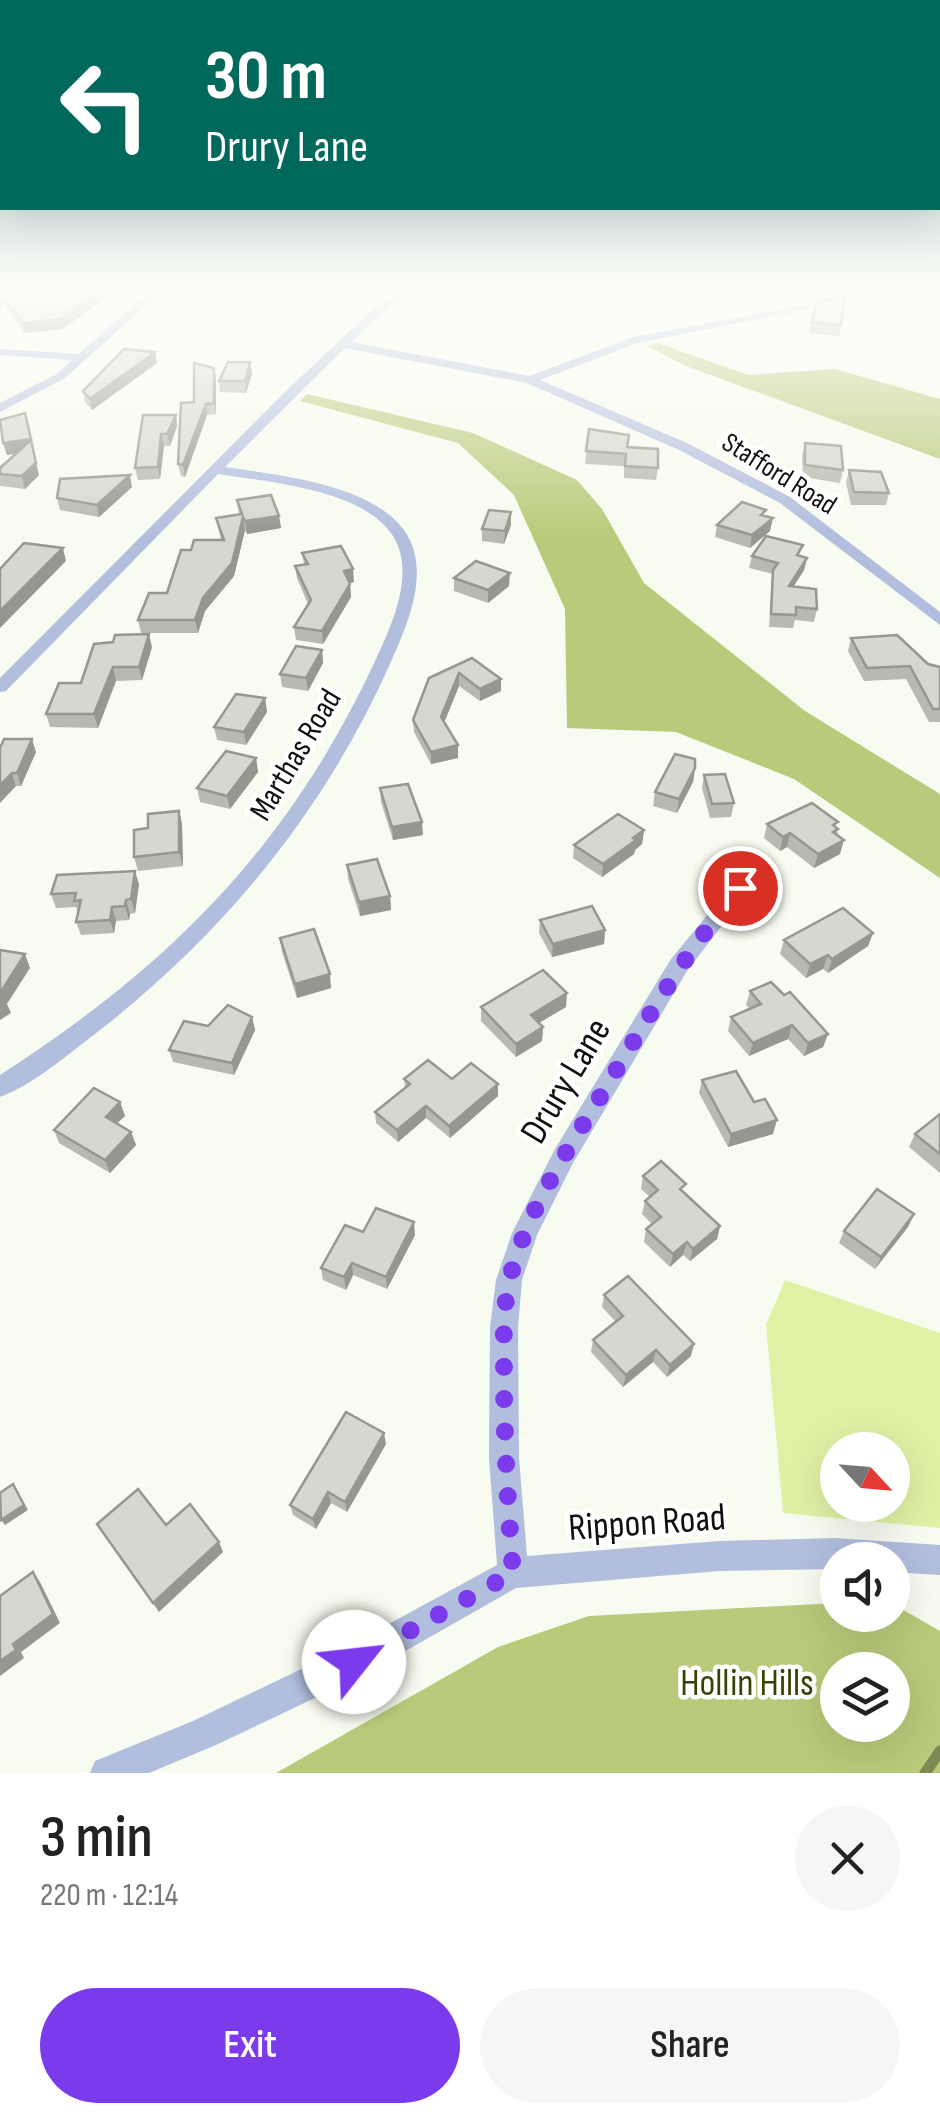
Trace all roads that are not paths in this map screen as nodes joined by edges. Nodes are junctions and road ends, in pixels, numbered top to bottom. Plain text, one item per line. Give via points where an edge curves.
1 (64, 372) edge
2 (314, 372) edge
3 (487, 372) edge
4 (551, 372) edge
5 (530, 380) junction
6 (0, 408) edge
7 (217, 470) junction
8 (940, 620) edge
9 (0, 686) edge
10 (740, 888) dead end
11 (0, 1087) edge
12 (940, 1560) edge
13 (513, 1573) junction
14 (107, 1773) edge

1 - 6 street
2 - 7 street
3 - 5 street, Stafford Road
4 - 5 street
5 - 8 street, Stafford Road via 767,489
7 - 9 street
7 - 11 street, Marthas Road via 332,493 383,517 399,534 408,560 396,631 310,800 259,866 132,991
10 - 13 street, Drury Lane via 679,966 564,1156 509,1280 504,1458
12 - 13 street, Rippon Road via 835,1553 719,1556
13 - 14 street, Rippon Road via 354,1662

